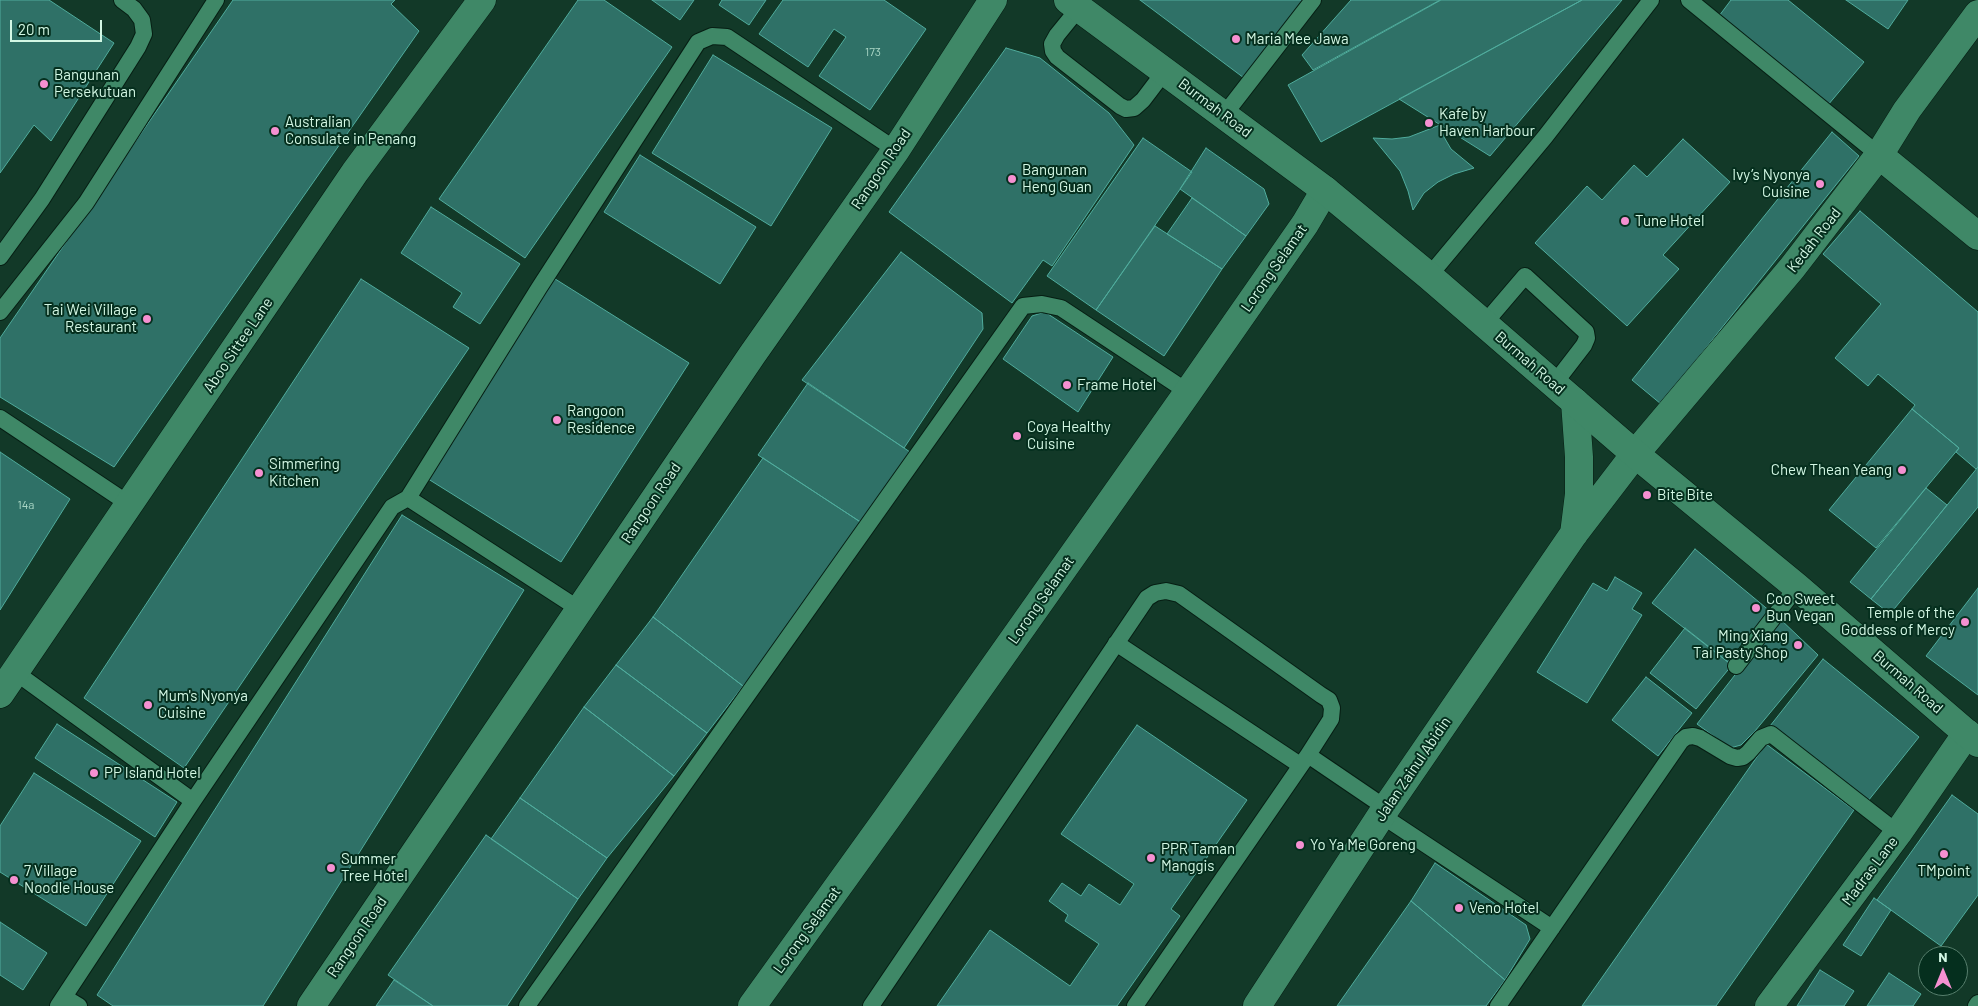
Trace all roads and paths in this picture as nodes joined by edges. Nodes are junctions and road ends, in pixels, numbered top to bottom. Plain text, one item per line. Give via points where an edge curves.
1 (122, 0) edge
2 (216, 0) edge
3 (482, 0) edge
4 (992, 0) edge
5 (1313, 0) edge
6 (1651, 0) edge
7 (1689, 0) edge
8 (1073, 4) edge
9 (1978, 14) edge
10 (1165, 71) junction
11 (1224, 115) junction
12 (896, 150) junction
13 (1879, 155) junction
14 (1326, 190) junction
15 (1978, 236) edge
16 (0, 257) edge
17 (1429, 276) junction
18 (0, 312) edge
19 (1484, 324) junction
20 (1554, 384) junction
21 (1188, 392) junction
22 (1575, 402) junction
23 (0, 418) edge
24 (1636, 454) junction
25 (408, 498) junction
26 (129, 504) junction
27 (1573, 535) junction
28 (1797, 587) junction
29 (579, 609) junction
30 (1116, 643) junction
31 (1736, 666) dead end
32 (7, 683) edge
33 (1972, 738) edge
34 (1304, 760) junction
35 (193, 801) junction
36 (1383, 811) junction
37 (1898, 833) junction
38 (1552, 928) junction
39 (61, 1002) edge
40 (78, 1006) edge
41 (311, 1006) edge
42 (527, 1006) edge
43 (752, 1006) edge
44 (871, 1006) edge
45 (1135, 1006) edge
46 (1257, 1006) edge
47 (1498, 1006) edge
48 (1769, 1006) edge

1 - 16 lane via 142,20 144,34 138,47 42,199
2 - 18 lane via 86,203
3 - 26 street, Aboo Sittee Lane via 355,172
4 - 12 street, Rangoon Road
5 - 11 lane
6 - 17 lane via 1545,137
7 - 13 lane
8 - 10 street, Burmah Road
8 - 10 lane via 1052,44 1053,51 1120,106 1134,108
9 - 13 street, Kedah Road
10 - 11 street, Burmah Road
11 - 14 street, Burmah Road
12 - 25 lane via 727,37 712,36 698,42
12 - 29 street, Rangoon Road
13 - 15 street
13 - 24 street, Kedah Road via 1792,268
14 - 17 street, Burmah Road
14 - 21 street, Lorong Selamat
17 - 19 street, Burmah Road
19 - 20 street, Burmah Road
19 - 20 lane via 1525,276 1586,332 1584,345
20 - 22 street, Burmah Road
21 - 42 lane via 1061,308 1042,304 1023,306
21 - 43 street, Lorong Selamat
22 - 24 street, Burmah Road
22 - 27 street, Jalan Zainul Abidin via 1578,494
23 - 26 lane
24 - 27 street, Jalan Zainul Abidin
24 - 28 street, Burmah Road
25 - 29 lane
25 - 35 lane via 392,507
26 - 32 street, Aboo Sittee Lane
27 - 36 street, Jalan Zainul Abidin
28 - 31 lane
28 - 33 street, Burmah Road
29 - 41 street, Rangoon Road
30 - 34 lane
30 - 34 lane via 1147,598 1166,591 1179,594 1328,700 1332,708 1331,719
30 - 44 lane
32 - 35 lane
33 - 37 street, Madras Lane
34 - 36 lane
34 - 45 lane
35 - 39 lane
36 - 38 lane
36 - 46 street, Jalan Zainul Abidin
37 - 38 lane via 1771,734 1765,735 1748,753 1737,758 1700,738 1686,737
37 - 48 street, Madras Lane
38 - 47 lane
39 - 40 lane

